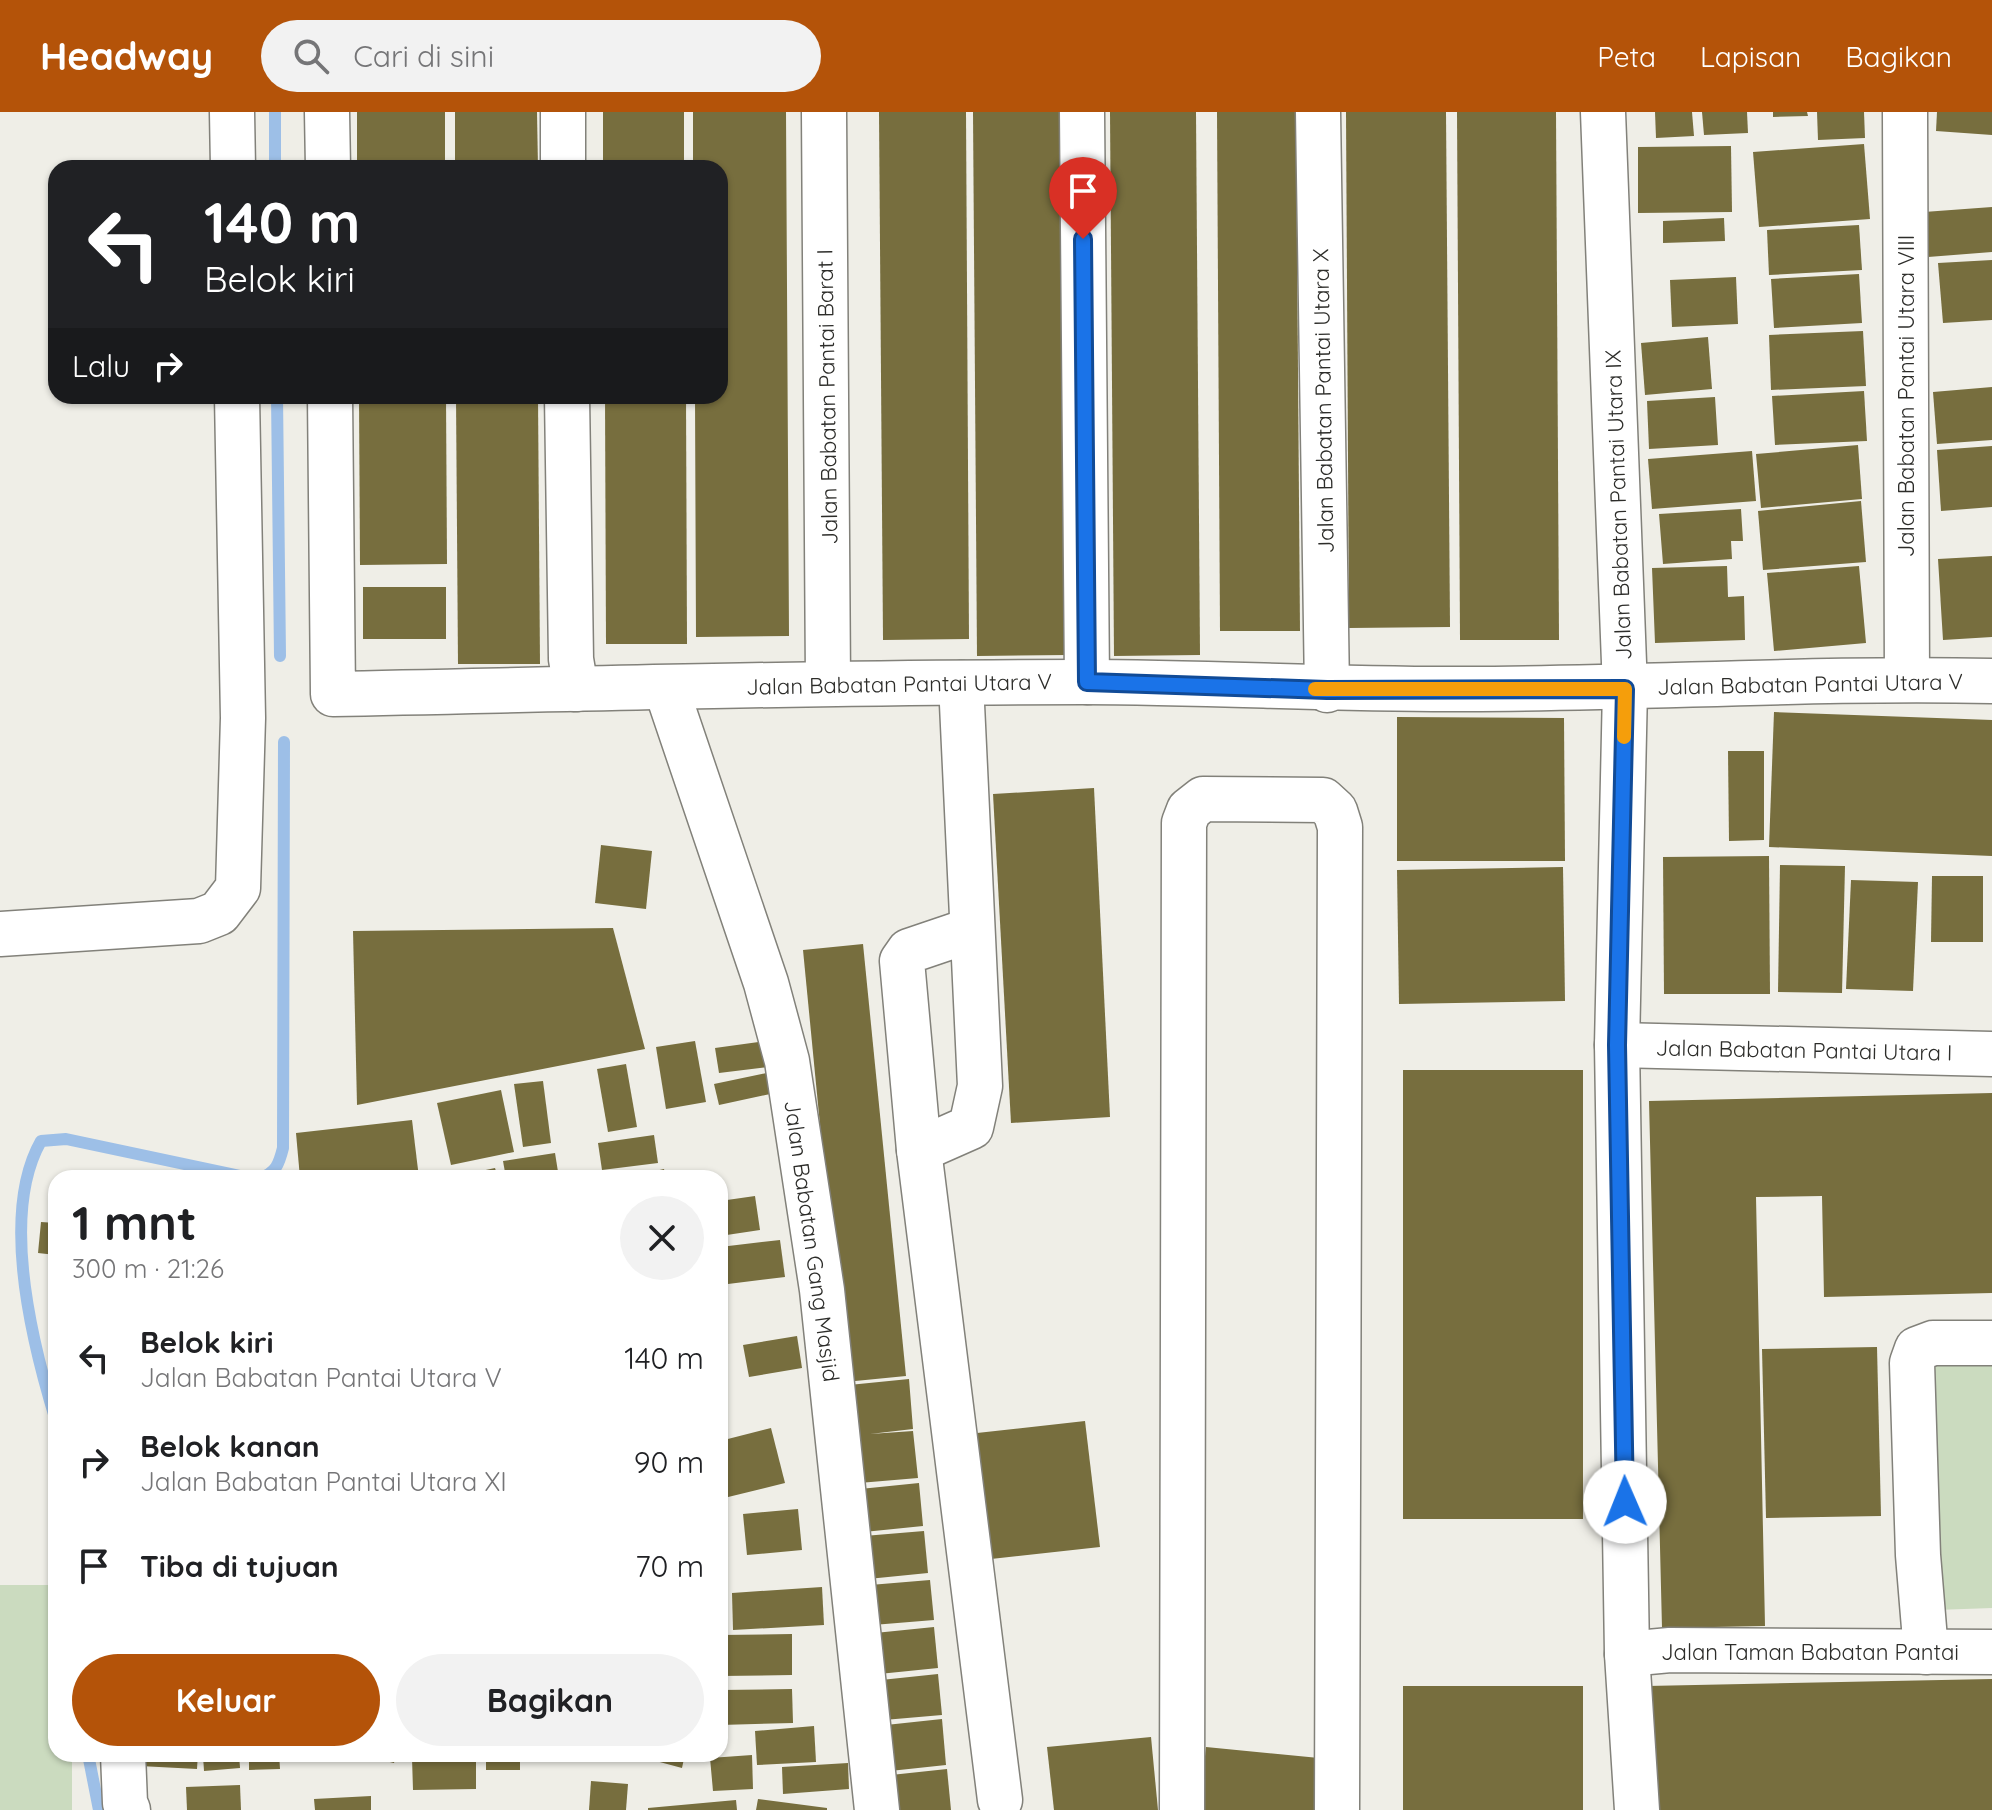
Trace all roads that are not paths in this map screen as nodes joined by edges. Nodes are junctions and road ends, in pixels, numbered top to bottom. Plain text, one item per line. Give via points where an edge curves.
1 (232, 112) edge
2 (327, 112) edge
3 (563, 112) edge
4 (824, 112) edge
5 (1082, 112) edge
6 (1318, 112) edge
7 (1603, 112) edge
8 (1905, 112) edge
9 (233, 160) edge
10 (328, 160) edge
11 (563, 160) edge
12 (237, 404) edge
13 (330, 404) edge
14 (567, 404) edge
15 (1907, 679) junction
16 (1992, 681) edge
17 (828, 682) junction
18 (1087, 682) junction
19 (961, 683) junction
20 (666, 688) junction
21 (576, 689) junction
22 (1625, 689) junction
23 (1327, 690) junction
24 (971, 930) junction
25 (0, 934) edge
26 (1617, 1045) junction
27 (1992, 1054) edge
28 (919, 1150) junction
29 (1992, 1343) edge
30 (1926, 1652) junction
31 (1992, 1652) edge
32 (1627, 1654) junction
33 (123, 1762) edge
34 (1000, 1800) dead end
35 (128, 1810) edge
36 (877, 1810) edge
37 (1182, 1810) edge
38 (1337, 1810) edge
39 (1637, 1810) edge

1 - 9 street
2 - 10 street
3 - 11 street
4 - 17 street, Jalan Babatan Pantai Barat I
5 - 18 street
6 - 23 street, Jalan Babatan Pantai Utara X
7 - 22 street, Jalan Babatan Pantai Utara IX
8 - 15 street, Jalan Babatan Pantai Utara VIII
12 - 25 street via 243,718 238,888 219,913 199,921
13 - 21 street, Jalan Babatan Pantai Utara V via 333,694
14 - 21 street via 571,659
15 - 16 street, Jalan Babatan Pantai Utara V
15 - 22 street, Jalan Babatan Pantai Utara V
17 - 19 street, Jalan Babatan Pantai Utara V
17 - 20 street, Jalan Babatan Pantai Utara V
18 - 19 street, Jalan Babatan Pantai Utara V
18 - 23 street, Jalan Babatan Pantai Utara V
19 - 24 street
20 - 21 street, Jalan Babatan Pantai Utara V
20 - 36 street, Jalan Babatan Gang Masjid via 766,983 787,1061 822,1290
22 - 23 street, Jalan Babatan Pantai Utara V
22 - 26 street, Jalan Babatan Pantai Utara IX
24 - 28 street via 977,1113 971,1127
24 - 28 street via 909,951 902,961
26 - 27 street, Jalan Babatan Pantai Utara I
26 - 32 street, Jalan Babatan Pantai Utara IX
28 - 34 street
29 - 30 street via 1933,1343 1917,1349 1912,1363
30 - 31 street, Jalan Taman Babatan Pantai
30 - 32 street, Jalan Taman Babatan Pantai
32 - 39 street, Jalan Babatan Pantai Utara IX
33 - 35 street
37 - 38 street via 1184,823 1189,810 1203,799 1233,799 1323,800 1335,811 1340,827

